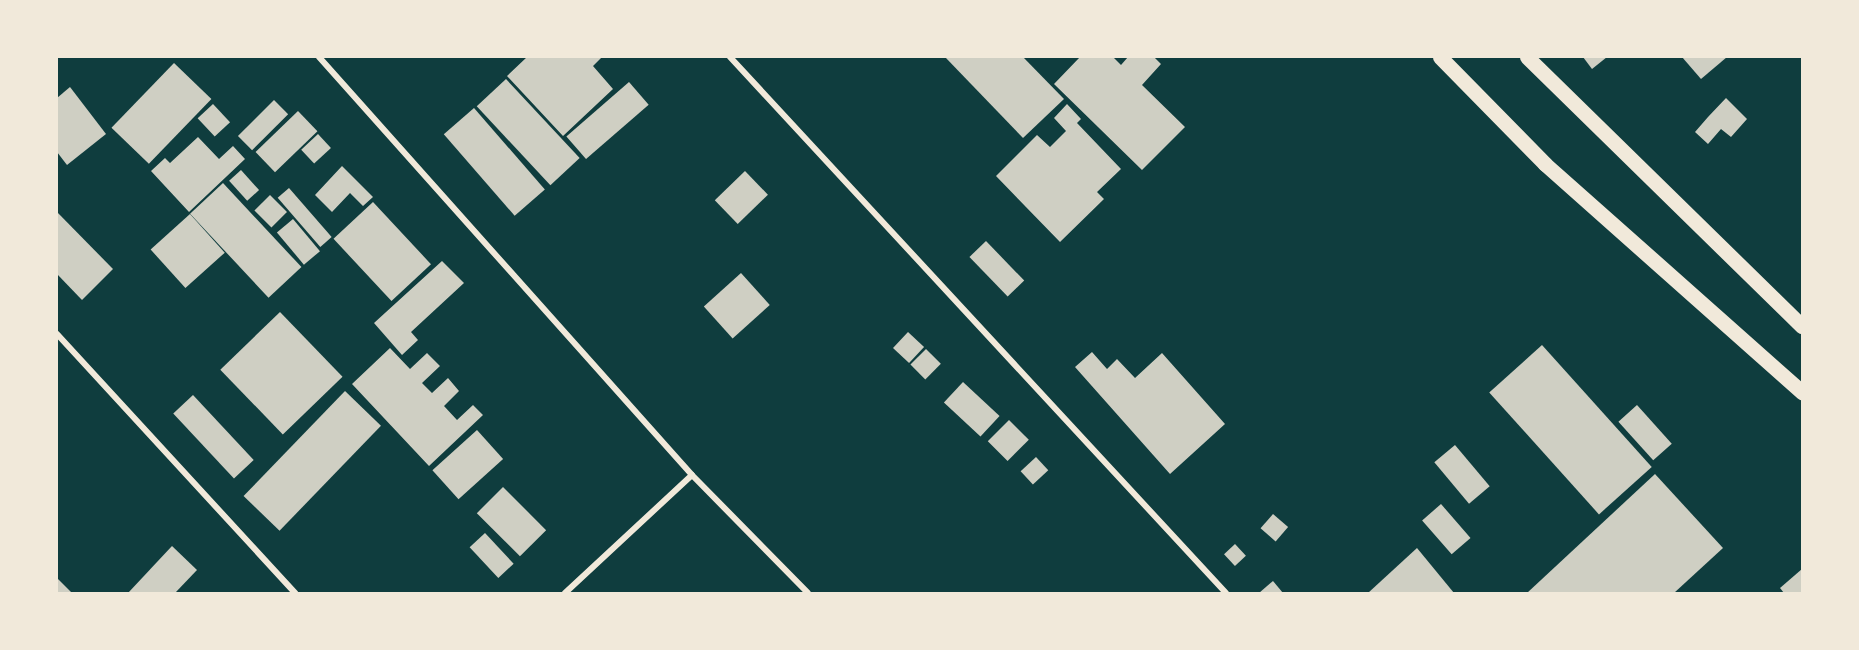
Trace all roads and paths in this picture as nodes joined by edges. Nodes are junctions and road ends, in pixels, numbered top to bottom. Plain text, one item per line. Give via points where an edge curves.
1 (319, 57) edge
2 (730, 57) edge
3 (1440, 57) edge
4 (1527, 57) edge
5 (1802, 326) edge
6 (57, 334) edge
7 (1802, 392) edge
8 (692, 475) junction
9 (295, 593) edge
10 (565, 593) edge
11 (808, 593) edge
12 (1226, 593) edge

1 - 8 street
2 - 12 street
3 - 7 main road via 1545,164
4 - 5 main road
6 - 9 street
8 - 10 street
8 - 11 street

